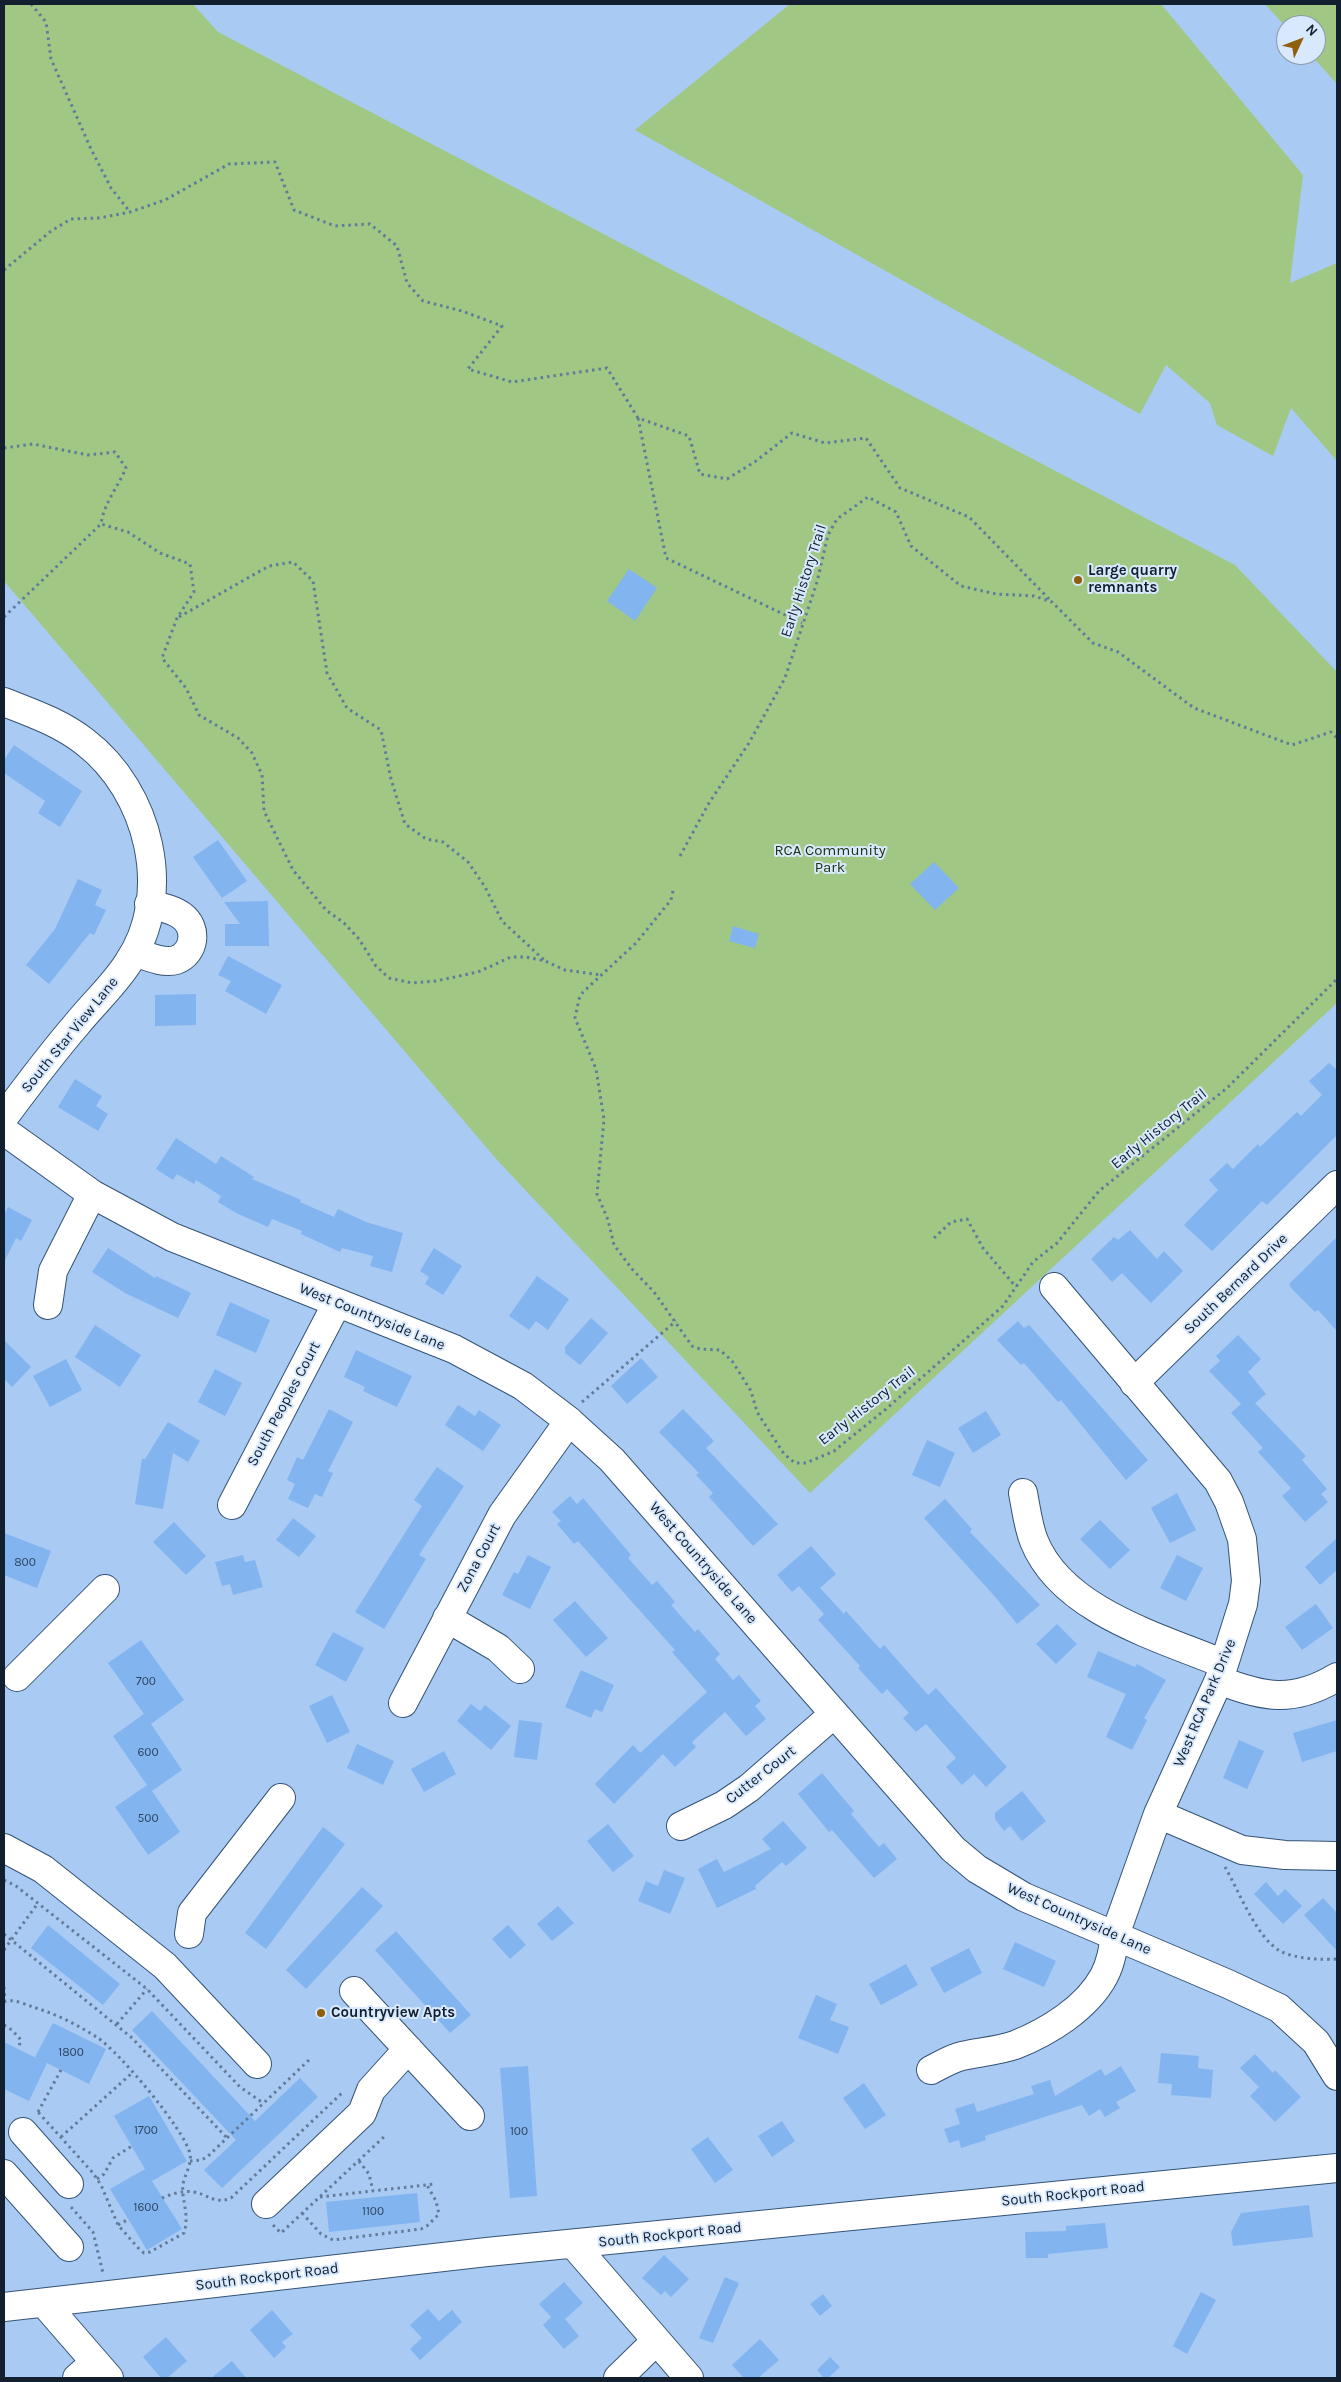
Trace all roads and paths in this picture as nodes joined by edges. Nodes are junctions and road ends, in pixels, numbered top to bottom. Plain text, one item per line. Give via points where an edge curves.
1 (31, 4) edge
2 (130, 212) junction
3 (4, 270) edge
4 (638, 418) junction
5 (4, 448) edge
6 (101, 524) junction
7 (1052, 602) junction
8 (4, 617) edge
9 (177, 618) junction
10 (802, 623) junction
11 (4, 702) edge
12 (1337, 738) edge
13 (680, 856) dead end
14 (674, 891) dead end
15 (149, 904) junction
16 (134, 952) junction
17 (545, 961) junction
18 (602, 975) junction
19 (1337, 979) edge
20 (4, 1117) edge
21 (4, 1131) edge
22 (1337, 1185) edge
23 (92, 1194) junction
24 (934, 1238) dead end
25 (1016, 1287) junction
26 (1054, 1287) dead end
27 (337, 1303) junction
28 (48, 1305) dead end
29 (676, 1321) junction
30 (1134, 1383) junction
31 (569, 1421) junction
32 (1023, 1493) dead end
33 (232, 1505) dead end
34 (105, 1590) dead end
35 (447, 1618) junction
36 (520, 1669) dead end
37 (1221, 1672) junction
38 (17, 1677) dead end
39 (1337, 1677) edge
40 (403, 1703) dead end
41 (834, 1714) junction
42 (281, 1798) dead end
43 (1158, 1814) junction
44 (681, 1826) dead end
45 (4, 1848) edge
46 (1337, 1856) edge
47 (1218, 1862) dead end
48 (4, 1880) edge
49 (38, 1903) junction
50 (4, 1934) edge
51 (189, 1934) dead end
52 (1115, 1935) junction
53 (11, 1940) junction
54 (4, 1950) edge
55 (1337, 1959) edge
56 (4, 1987) edge
57 (146, 1989) junction
58 (354, 1991) dead end
59 (4, 2001) edge
60 (117, 2024) junction
61 (4, 2025) edge
62 (18, 2049) dead end
63 (408, 2049) junction
64 (310, 2059) dead end
65 (257, 2064) dead end
66 (60, 2070) dead end
67 (931, 2070) dead end
68 (132, 2073) junction
69 (1337, 2076) edge
70 (343, 2092) dead end
71 (263, 2103) junction
72 (470, 2116) dead end
73 (31, 2121) junction
74 (226, 2138) junction
75 (132, 2146) dead end
76 (53, 2147) junction
77 (190, 2161) junction
78 (359, 2161) dead end
79 (1337, 2168) edge
80 (98, 2179) junction
81 (9, 2180) edge
82 (69, 2184) dead end
83 (434, 2184) dead end
84 (427, 2185) junction
85 (373, 2191) junction
86 (184, 2192) junction
87 (320, 2197) dead end
88 (162, 2198) dead end
89 (266, 2204) dead end
90 (302, 2213) dead end
91 (129, 2219) dead end
92 (118, 2225) junction
93 (574, 2245) junction
94 (69, 2247) dead end
95 (44, 2303) junction
96 (4, 2308) edge
97 (656, 2341) junction
98 (94, 2373) edge
99 (618, 2378) edge
100 (689, 2378) edge

1 - 2 path via 46,22 51,59 91,149 111,188
2 - 3 path via 71,219 51,231
2 - 4 path via 165,200 229,164 275,162 294,210 335,226 370,224 397,246 407,283 423,301 502,326 468,369 512,382 607,368
4 - 7 path via 689,436 700,474 728,479 792,433 824,443 866,438 900,488 969,517
4 - 10 path via 666,558
5 - 6 path via 33,444 88,455 115,452 126,468 116,491 103,509
6 - 8 path
6 - 9 path via 128,532 160,553 190,564 194,592
7 - 10 path, Early History Trail via 1034,596 996,594 961,586 911,546 896,512 868,498 836,519 828,535 817,582
7 - 12 path via 1093,643 1118,652 1194,708 1292,744 1332,732
9 - 17 path via 162,658 186,688 199,715 238,738 252,753 262,775 264,811 293,870 326,910 359,939 383,972 390,978 412,983 478,972 511,957
9 - 17 path via 269,566 293,562 300,568 313,581 327,673 347,708 380,730 405,824 426,839 443,842 468,862 502,920
10 - 13 path, Early History Trail via 786,678
11 - 15 street, South Star View Lane via 72,732 99,753 121,779 147,834 151,865
14 - 18 path, Early History Trail via 671,900 636,943
15 - 16 street, South Star View Lane via 146,922
15 - 16 street via 171,910 188,921 193,932 192,943 177,960 166,961
16 - 20 street, South Star View Lane via 128,964 51,1054
17 - 18 path via 565,970
18 - 29 path, Early History Trail via 583,992 575,1018 596,1069 604,1119 597,1194 614,1245
19 - 25 path, Early History Trail via 1226,1088 1099,1191 1057,1243 1033,1262
21 - 23 street, West Countryside Lane
22 - 30 street, South Bernard Drive
23 - 27 street, West Countryside Lane via 172,1237
23 - 28 street via 53,1270
24 - 25 path via 950,1222 967,1219 983,1248
25 - 29 path, Early History Trail via 1003,1306 886,1409 834,1451 806,1463 795,1463 784,1454 757,1412 751,1392 732,1361 720,1350 692,1346
26 - 30 street, West RCA Park Drive
27 - 31 street, West Countryside Lane via 454,1350 523,1386
27 - 33 street, South Peoples Court
29 - 31 path via 581,1403
30 - 37 street, West RCA Park Drive via 1218,1481 1237,1522 1246,1581 1237,1626
31 - 35 street, Zona Court via 502,1515
31 - 41 street, West Countryside Lane via 612,1460
32 - 37 street via 1034,1541 1052,1570 1072,1591 1094,1608
34 - 38 street
35 - 36 street via 498,1648
35 - 40 street, Zona Court
37 - 39 street via 1248,1692 1276,1695 1306,1692
37 - 43 street, West RCA Park Drive
41 - 44 street, Cutter Court via 749,1788 724,1805
41 - 52 street, West Countryside Lane via 930,1826 977,1869 1024,1898
42 - 51 street via 192,1912
43 - 46 street via 1242,1850
43 - 52 street, West RCA Park Drive
45 - 65 street via 43,1868 165,1966
47 - 55 path via 1226,1867 1260,1932 1280,1951 1316,1960
48 - 49 path
49 - 53 path
49 - 57 path
50 - 53 path
52 - 67 street, West RCA Park Drive via 1112,1956 1104,1976 1064,2018 1014,2045 960,2056
52 - 69 street, West Countryside Lane via 1279,2008 1316,2042
53 - 54 path
53 - 60 path
56 - 59 path
57 - 60 path
57 - 71 path via 240,2088
58 - 63 street
59 - 68 path via 12,2000 41,2009 70,2022 100,2039
60 - 74 path
61 - 62 path via 21,2040
63 - 72 street
63 - 89 street via 371,2090 362,2113
64 - 71 path
66 - 73 path
68 - 76 path
68 - 77 path via 169,2115 190,2153
70 - 86 path via 231,2198 219,2201
71 - 74 path
73 - 76 street
73 - 76 path
74 - 77 path via 201,2160
75 - 80 path via 112,2158
76 - 80 path
76 - 81 street
76 - 82 street
77 - 86 path
78 - 85 path via 369,2174
79 - 93 street, South Rockport Road
80 - 92 path
81 - 94 street
83 - 84 path
84 - 85 path
84 - 90 path via 439,2214 421,2228 333,2240 321,2234
85 - 87 path
86 - 88 path
86 - 92 path via 187,2218 184,2233 150,2252 140,2250
91 - 92 path
93 - 95 street, South Rockport Road via 487,2252
93 - 97 street
95 - 96 street, South Rockport Road
95 - 98 street
97 - 99 street
97 - 100 street

